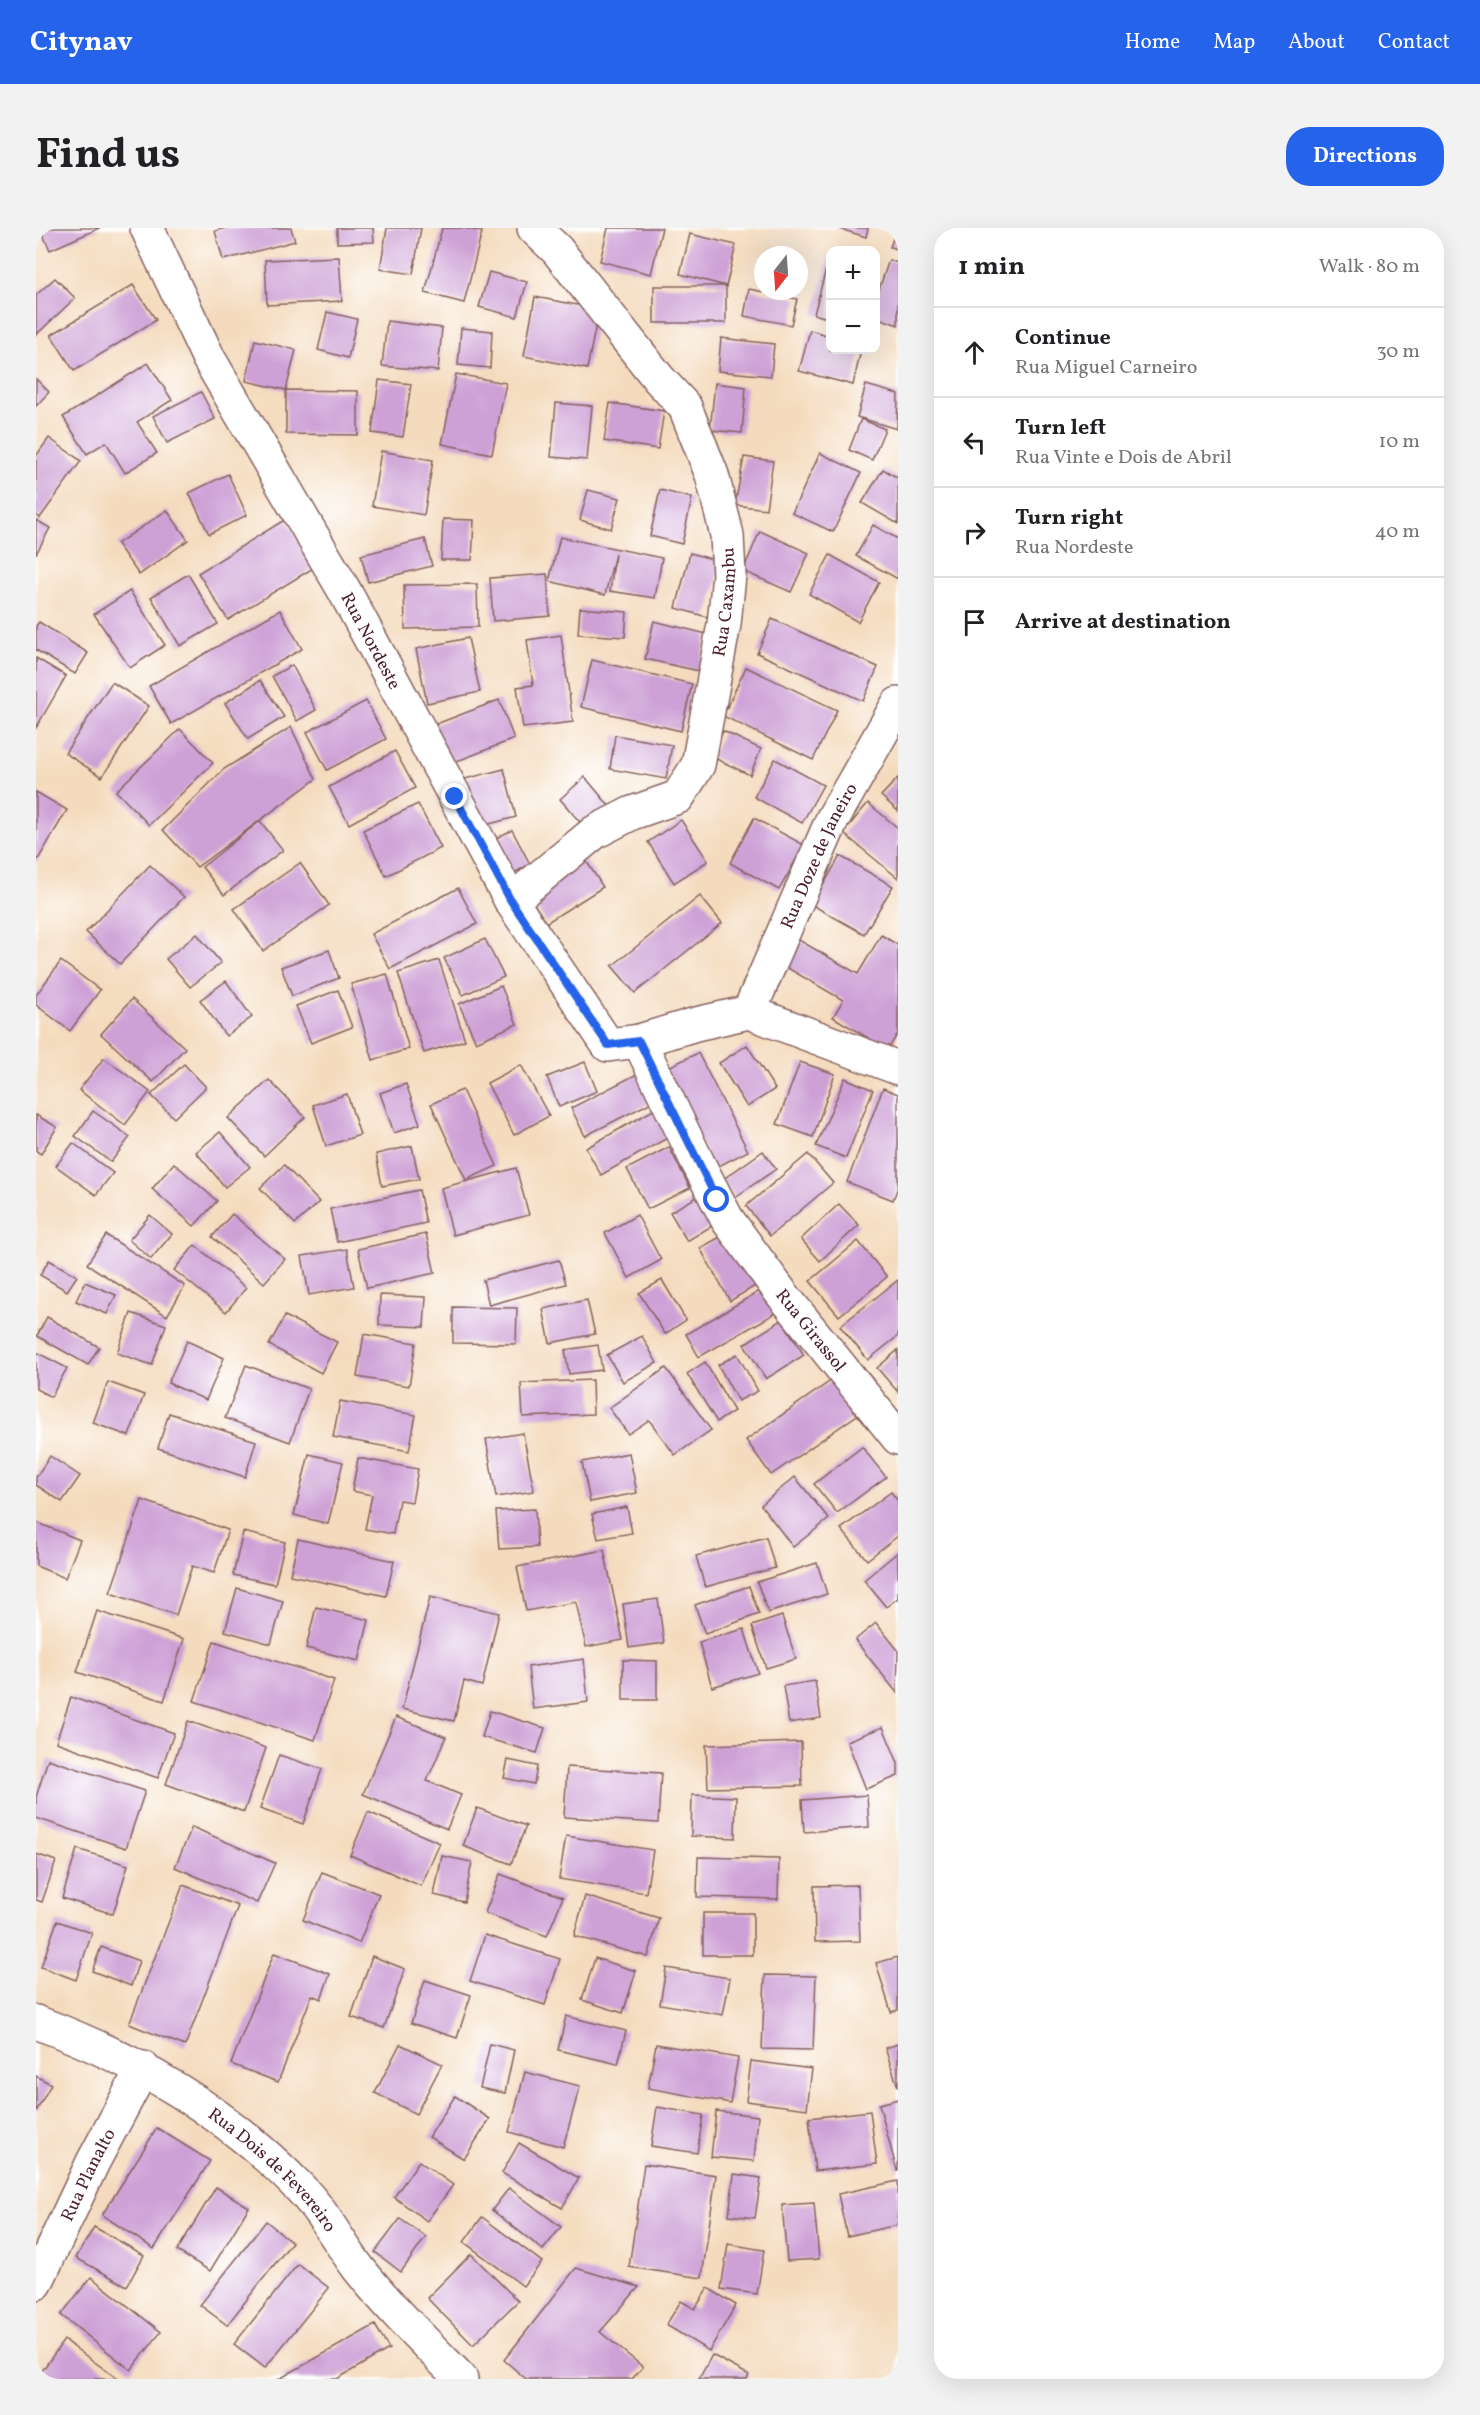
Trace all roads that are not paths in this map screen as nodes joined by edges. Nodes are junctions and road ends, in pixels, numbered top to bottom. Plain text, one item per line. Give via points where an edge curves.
1 (147, 228) edge
2 (534, 228) edge
3 (898, 704) edge
4 (511, 901) junction
5 (749, 1012) junction
6 (623, 1043) junction
7 (898, 1068) edge
8 (898, 1438) edge
9 (36, 2022) edge
10 (143, 2068) junction
11 (36, 2283) edge
12 (461, 2379) edge

1 - 4 street, Rua Nordeste via 209,360 344,590
2 - 4 street, Rua Caxambu via 557,250 685,407 712,476 727,535 729,575 698,765 678,797 632,813 595,832
3 - 5 street, Rua Doze de Janeiro via 832,820
4 - 6 street, Rua Nordeste
5 - 6 street
5 - 7 street
6 - 8 street, Rua Girassol via 676,1120 727,1219
9 - 10 street, Rua Dois de Fevereiro
10 - 11 street, Rua Planalto
10 - 12 street, Rua Dois de Fevereiro via 210,2109 256,2144 302,2190 386,2302

